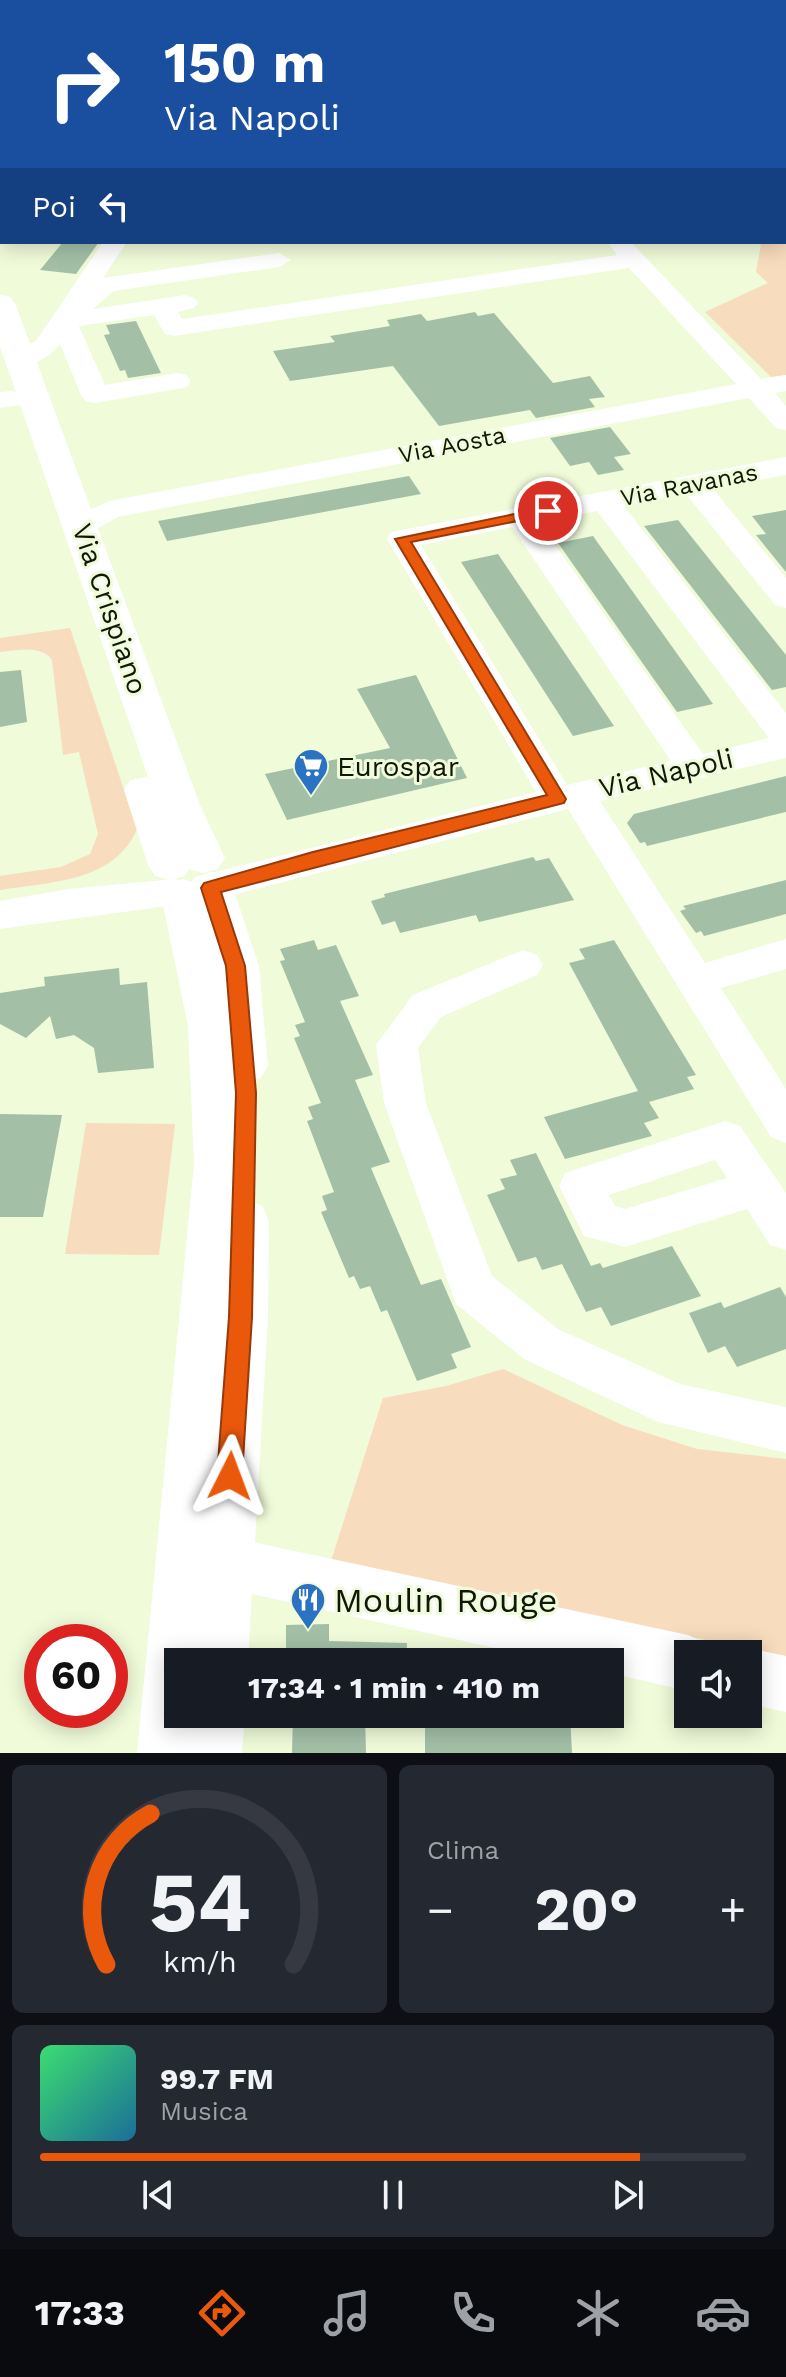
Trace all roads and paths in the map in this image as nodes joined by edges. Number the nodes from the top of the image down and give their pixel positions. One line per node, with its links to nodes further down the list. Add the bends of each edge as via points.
1 (114, 244): 4 (street)
2 (277, 251): 4 (street, via 277,244 273,250); 8 (street, via 106,285)
3 (626, 251): 7 (street, via 174,328); 12 (street)
4 (92, 279): 8 (street)
5 (247, 294): 7 (street)
6 (0, 303): 10 (main road, Via Crispiano)
7 (162, 306): 8 (street)
8 (64, 321): 9 (street, via 95,395); 10 (street)
9 (177, 381)
10 (7, 382): 17 (main road, Via Crispiano); 24 (main road, Via Crispiano)
11 (786, 383): 12 (street, Via Aosta)
12 (755, 389): 13 (street); 17 (street, Via Aosta, via 109,510)
13 (786, 422)
14 (786, 466): 15 (street, Via Ravanas)
15 (693, 484): 16 (street, Via Ravanas); 19 (street)
16 (605, 501): 18 (street, Via Ravanas); 20 (street)
17 (75, 510): 24 (main road, Via Crispiano, via 179,805)
18 (520, 517): 22 (street); 23 (street, Via Ravanas, via 402,539)
19 (786, 598)
20 (786, 737)
21 (786, 746): 22 (street, Via Napoli)
22 (693, 766): 23 (street, Via Napoli)
23 (568, 796): 24 (street, Via Napoli, via 313,859); 28 (street)
24 (191, 877): 25 (street, Via Napoli); 34 (main road, Via Crispiano, via 236,966 246,1093 240,1317); 40 (main road, Via Crispiano, via 212,1026 220,1164)
25 (0, 915)
26 (786, 954): 28 (street)
27 (523, 965): 33 (street, via 427,1006 397,1045 405,1103 473,1289 541,1344 675,1406)
28 (696, 981): 29 (street)
29 (772, 1078): 30 (street)
30 (786, 1125)
31 (758, 1187): 32 (street)
32 (786, 1231)
33 (786, 1430)
34 (225, 1562): 35 (main road, Via Crispiano); 36 (street)
35 (217, 1648)
36 (674, 1660)
37 (762, 1679): 38 (street)
38 (786, 1684)
39 (211, 1728): 41 (main road)
40 (170, 1753)
41 (209, 1753)

